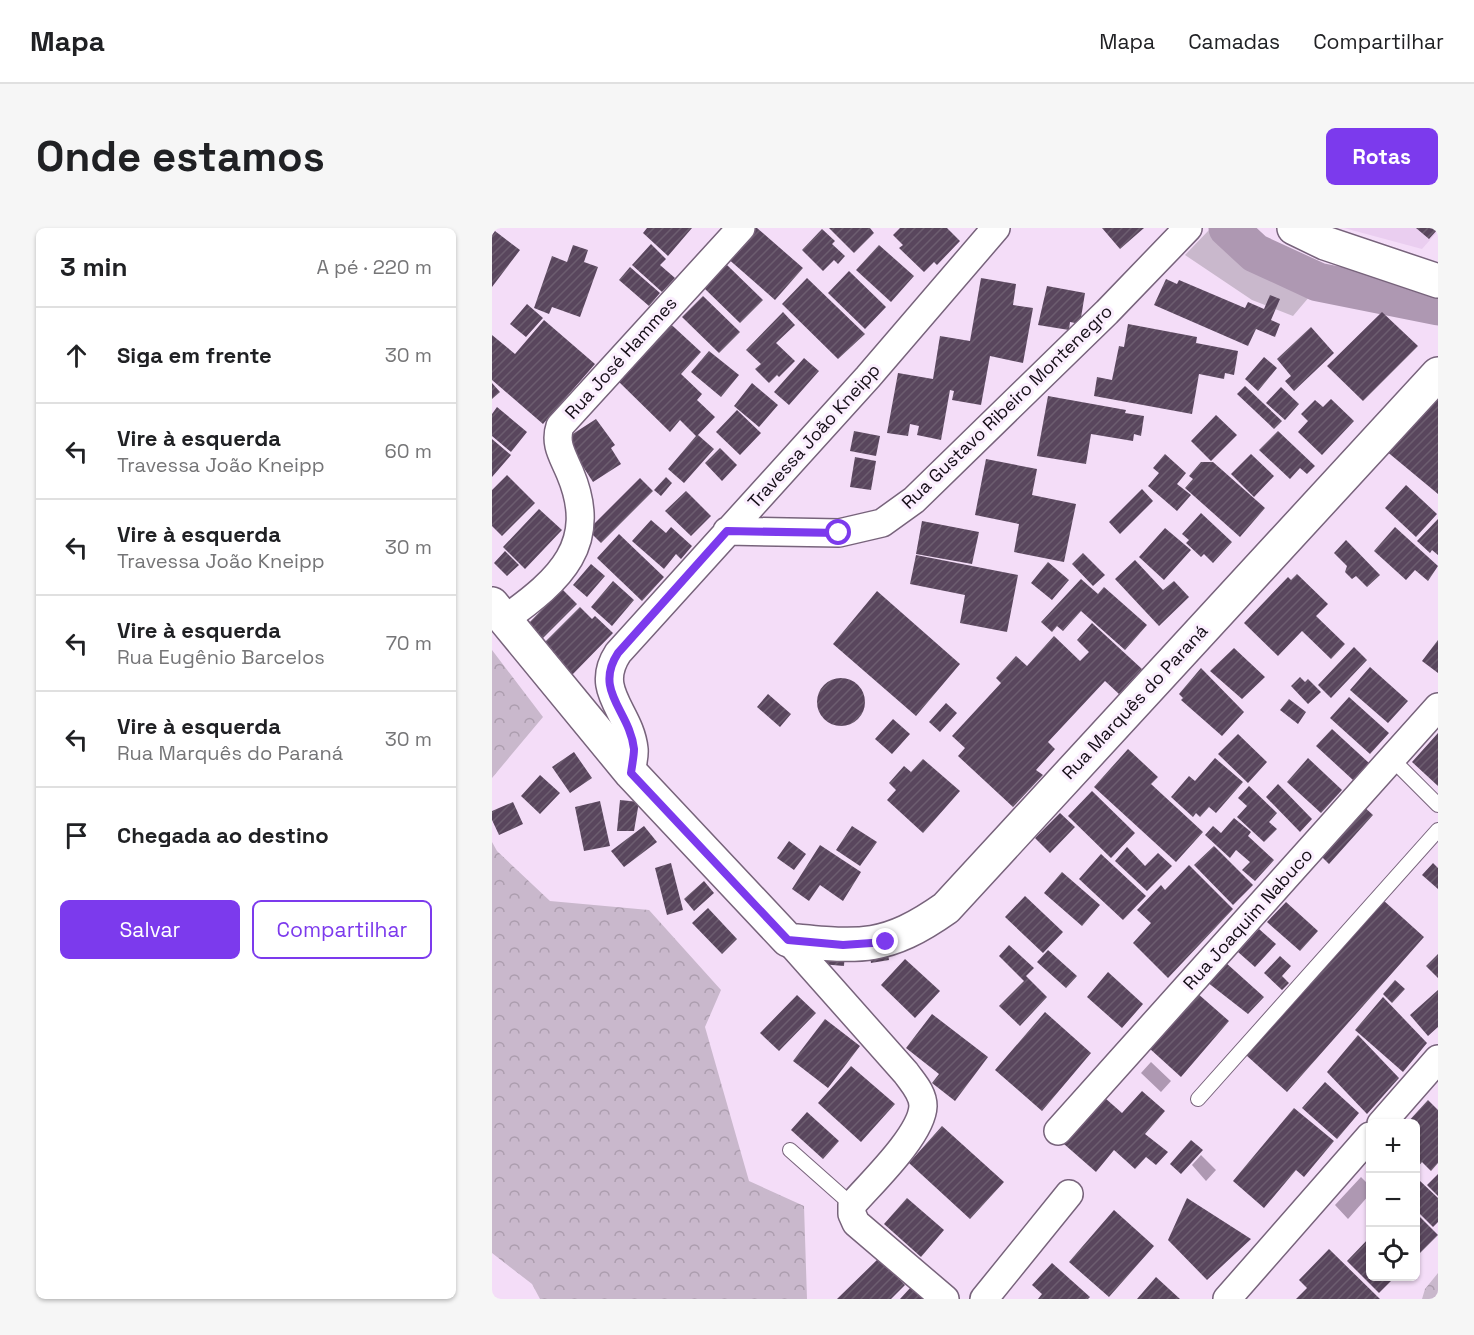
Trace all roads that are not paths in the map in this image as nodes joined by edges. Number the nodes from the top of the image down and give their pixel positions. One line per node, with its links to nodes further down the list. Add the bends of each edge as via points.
1 (741, 228): 8 (street, Rua José Hammes, via 560,426 556,445 577,490 580,536 576,548 529,602)
2 (996, 228): 7 (street, Travessa João Kneipp, via 868,377)
3 (1294, 228): 5 (street, via 1325,243)
4 (1187, 230): 7 (street, Rua Gustavo Ribeiro Montenegro, via 914,500 882,523 839,533)
5 (1438, 281)
6 (1438, 374): 14 (street, Rua Marquês do Paraná, via 946,908 918,928 886,942 843,945)
7 (727, 531): 11 (street, Travessa João Kneipp, via 610,665 610,690 634,749)
8 (498, 612): 11 (street)
9 (1438, 707): 10 (street, Rua Joaquim Nabuco)
10 (1391, 758): 12 (lane); 18 (street, Rua Joaquim Nabuco)
11 (631, 773): 14 (street)
12 (1438, 805)
13 (1438, 830): 16 (lane)
14 (788, 940): 22 (street, via 920,1092 923,1105 915,1130)
15 (1438, 1059): 17 (street)
16 (1198, 1099)
17 (1385, 1119)
18 (1058, 1131)
19 (1366, 1142): 25 (street)
20 (790, 1150): 22 (lane)
21 (1069, 1194): 24 (street)
22 (852, 1205): 23 (street, via 856,1223)
23 (945, 1299)
24 (984, 1299)
25 (1227, 1299)

